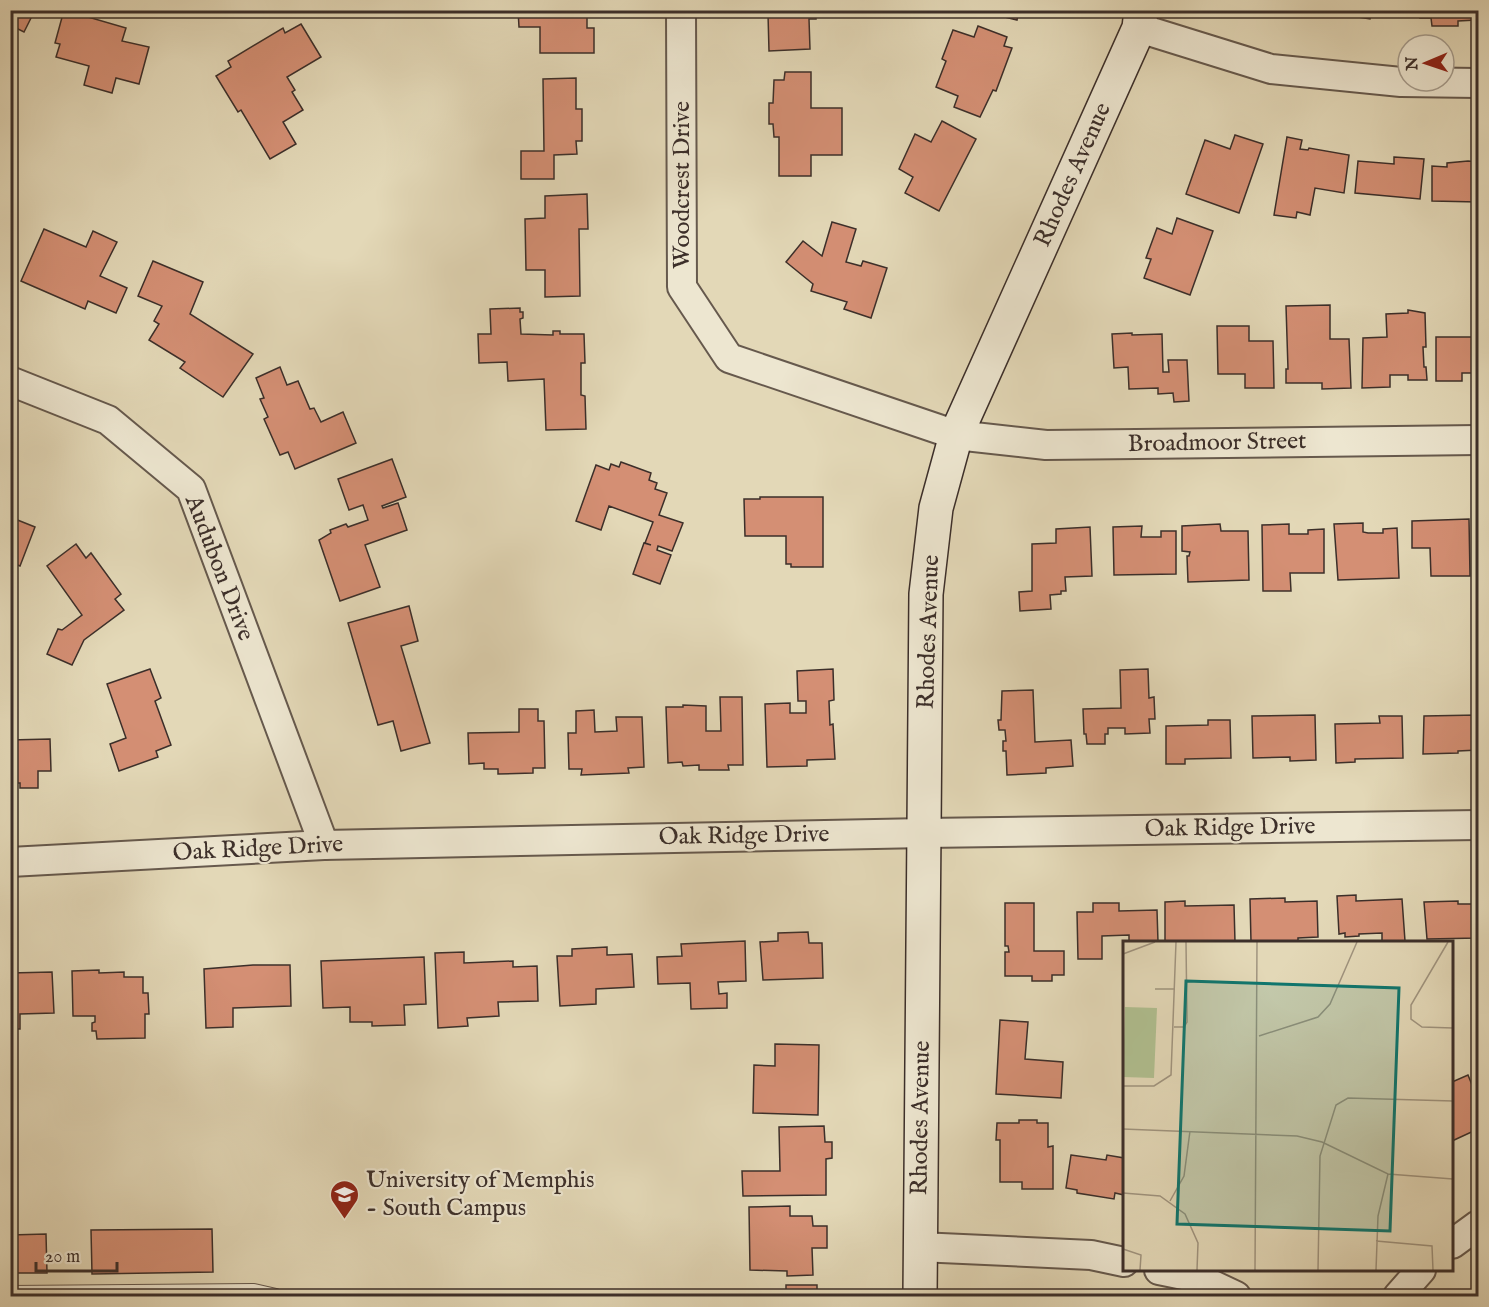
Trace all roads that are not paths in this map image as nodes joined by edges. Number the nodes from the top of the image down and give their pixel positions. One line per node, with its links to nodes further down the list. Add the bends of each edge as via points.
1 (681, 10): 5 (street, Woodcrest Drive, via 682,287 729,358)
2 (1140, 19): 3 (street, via 1271,69 1401,82); 5 (main road, Rhodes Avenue)
3 (1479, 83)
4 (10, 381): 9 (street, Audubon Drive, via 108,420 191,489)
5 (956, 435): 6 (street, Broadmoor Street, via 1046,446); 8 (main road, Rhodes Avenue, via 936,508 926,594)
6 (1479, 440)
7 (1479, 825): 8 (street, Oak Ridge Drive)
8 (925, 833): 9 (street, Oak Ridge Drive); 13 (main road, Rhodes Avenue)
9 (324, 845): 10 (street, Oak Ridge Drive)
10 (10, 862)
11 (1479, 1225): 12 (street)
12 (1453, 1243)
13 (919, 1247): 14 (street, via 1091,1256); 19 (main road, Rhodes Avenue)
14 (1123, 1262)
15 (1168, 1271): 20 (street, via 1198,1278)
16 (1419, 1271): 21 (street)
17 (10, 1293): 18 (lane, via 254,1291)
18 (276, 1296)
19 (920, 1296)
20 (1236, 1296)
21 (1398, 1296)

